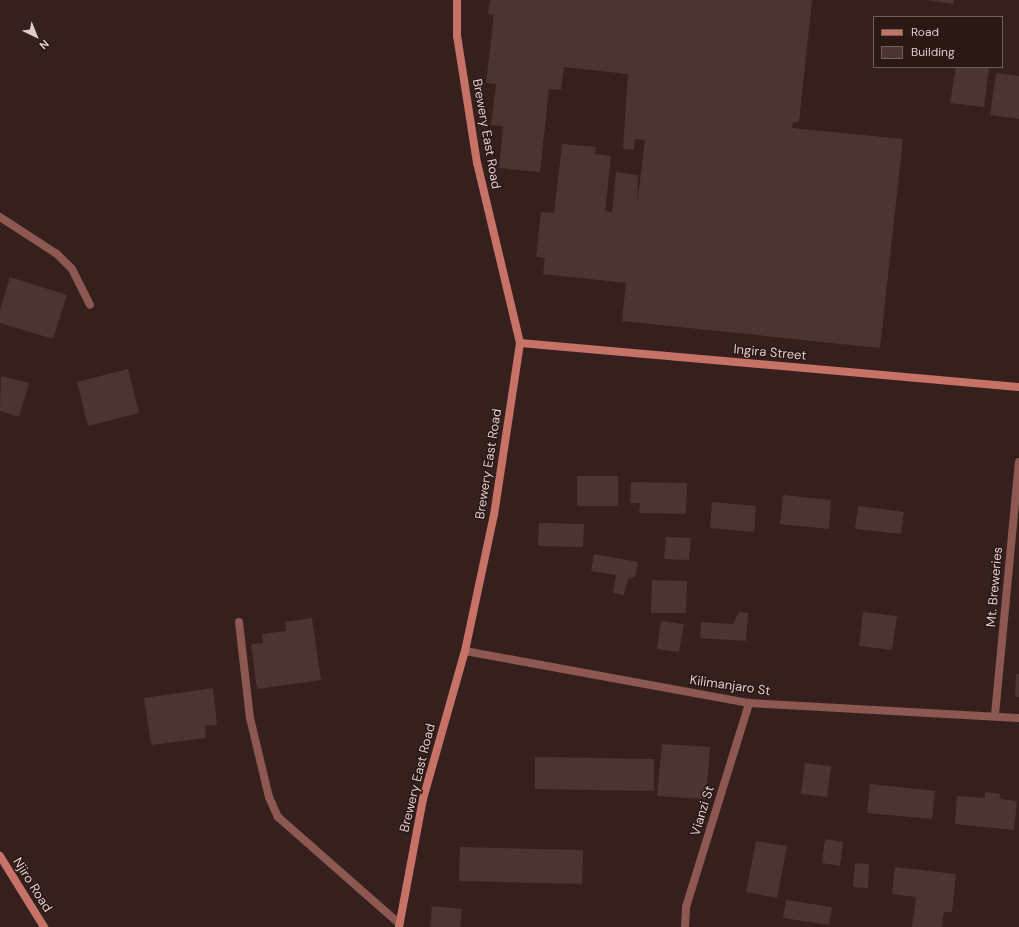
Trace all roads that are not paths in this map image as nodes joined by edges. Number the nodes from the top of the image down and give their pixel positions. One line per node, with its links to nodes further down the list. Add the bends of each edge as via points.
1 (457, 0): 4 (street, Brewery East Road, via 457,36 477,163)
2 (0, 217): 3 (street, via 57,254 72,269)
3 (90, 305)
4 (520, 343): 5 (street, Ingira Street); 8 (street, Brewery East Road, via 494,515)
5 (1019, 387)
6 (1019, 462): 10 (street, Mt. Breweries)
7 (239, 622): 14 (street, via 250,718 269,797 278,817)
8 (465, 651): 9 (street, Kilimanjaro St); 14 (street, Brewery East Road, via 423,799)
9 (749, 703): 10 (street, Kilimanjaro St); 16 (street, Vianzi St, via 686,907)
10 (995, 715): 11 (street, Kilimanjaro St)
11 (1019, 718)
12 (0, 856): 13 (street, Njiro Road)
13 (3, 867): 15 (street, Njiro Road)
14 (400, 925)
15 (44, 927)
16 (685, 927)

